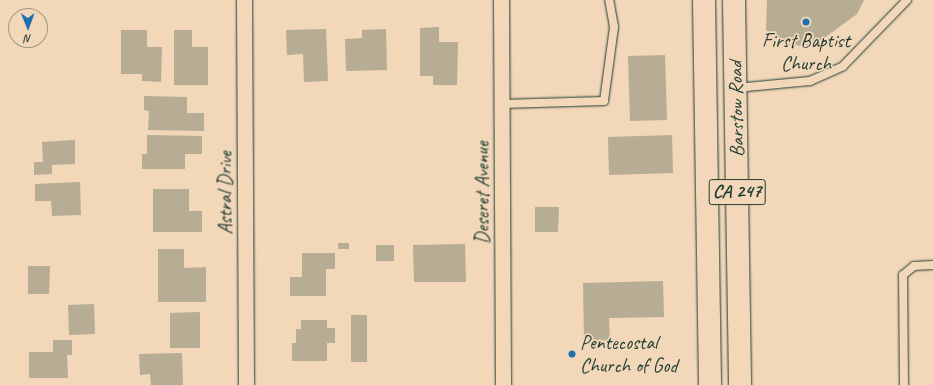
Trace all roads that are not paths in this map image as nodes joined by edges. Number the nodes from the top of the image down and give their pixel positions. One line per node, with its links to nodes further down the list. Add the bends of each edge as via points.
1 (244, 0): 10 (street, Astral Drive)
2 (501, 0): 8 (street, Deseret Avenue)
3 (609, 0): 8 (lane, via 614,27 604,101)
4 (704, 0): 12 (main road, Barstow Road / CA 247)
5 (734, 0): 7 (main road, Barstow Road / CA 247)
6 (907, 0): 7 (lane, via 843,66 810,81)
7 (736, 88): 13 (main road, Barstow Road / CA 247)
8 (502, 104): 11 (street, Deseret Avenue)
9 (933, 265): 14 (lane, via 914,266 903,275)
10 (246, 385)
11 (503, 385)
12 (710, 385)
13 (740, 385)
14 (904, 385)

